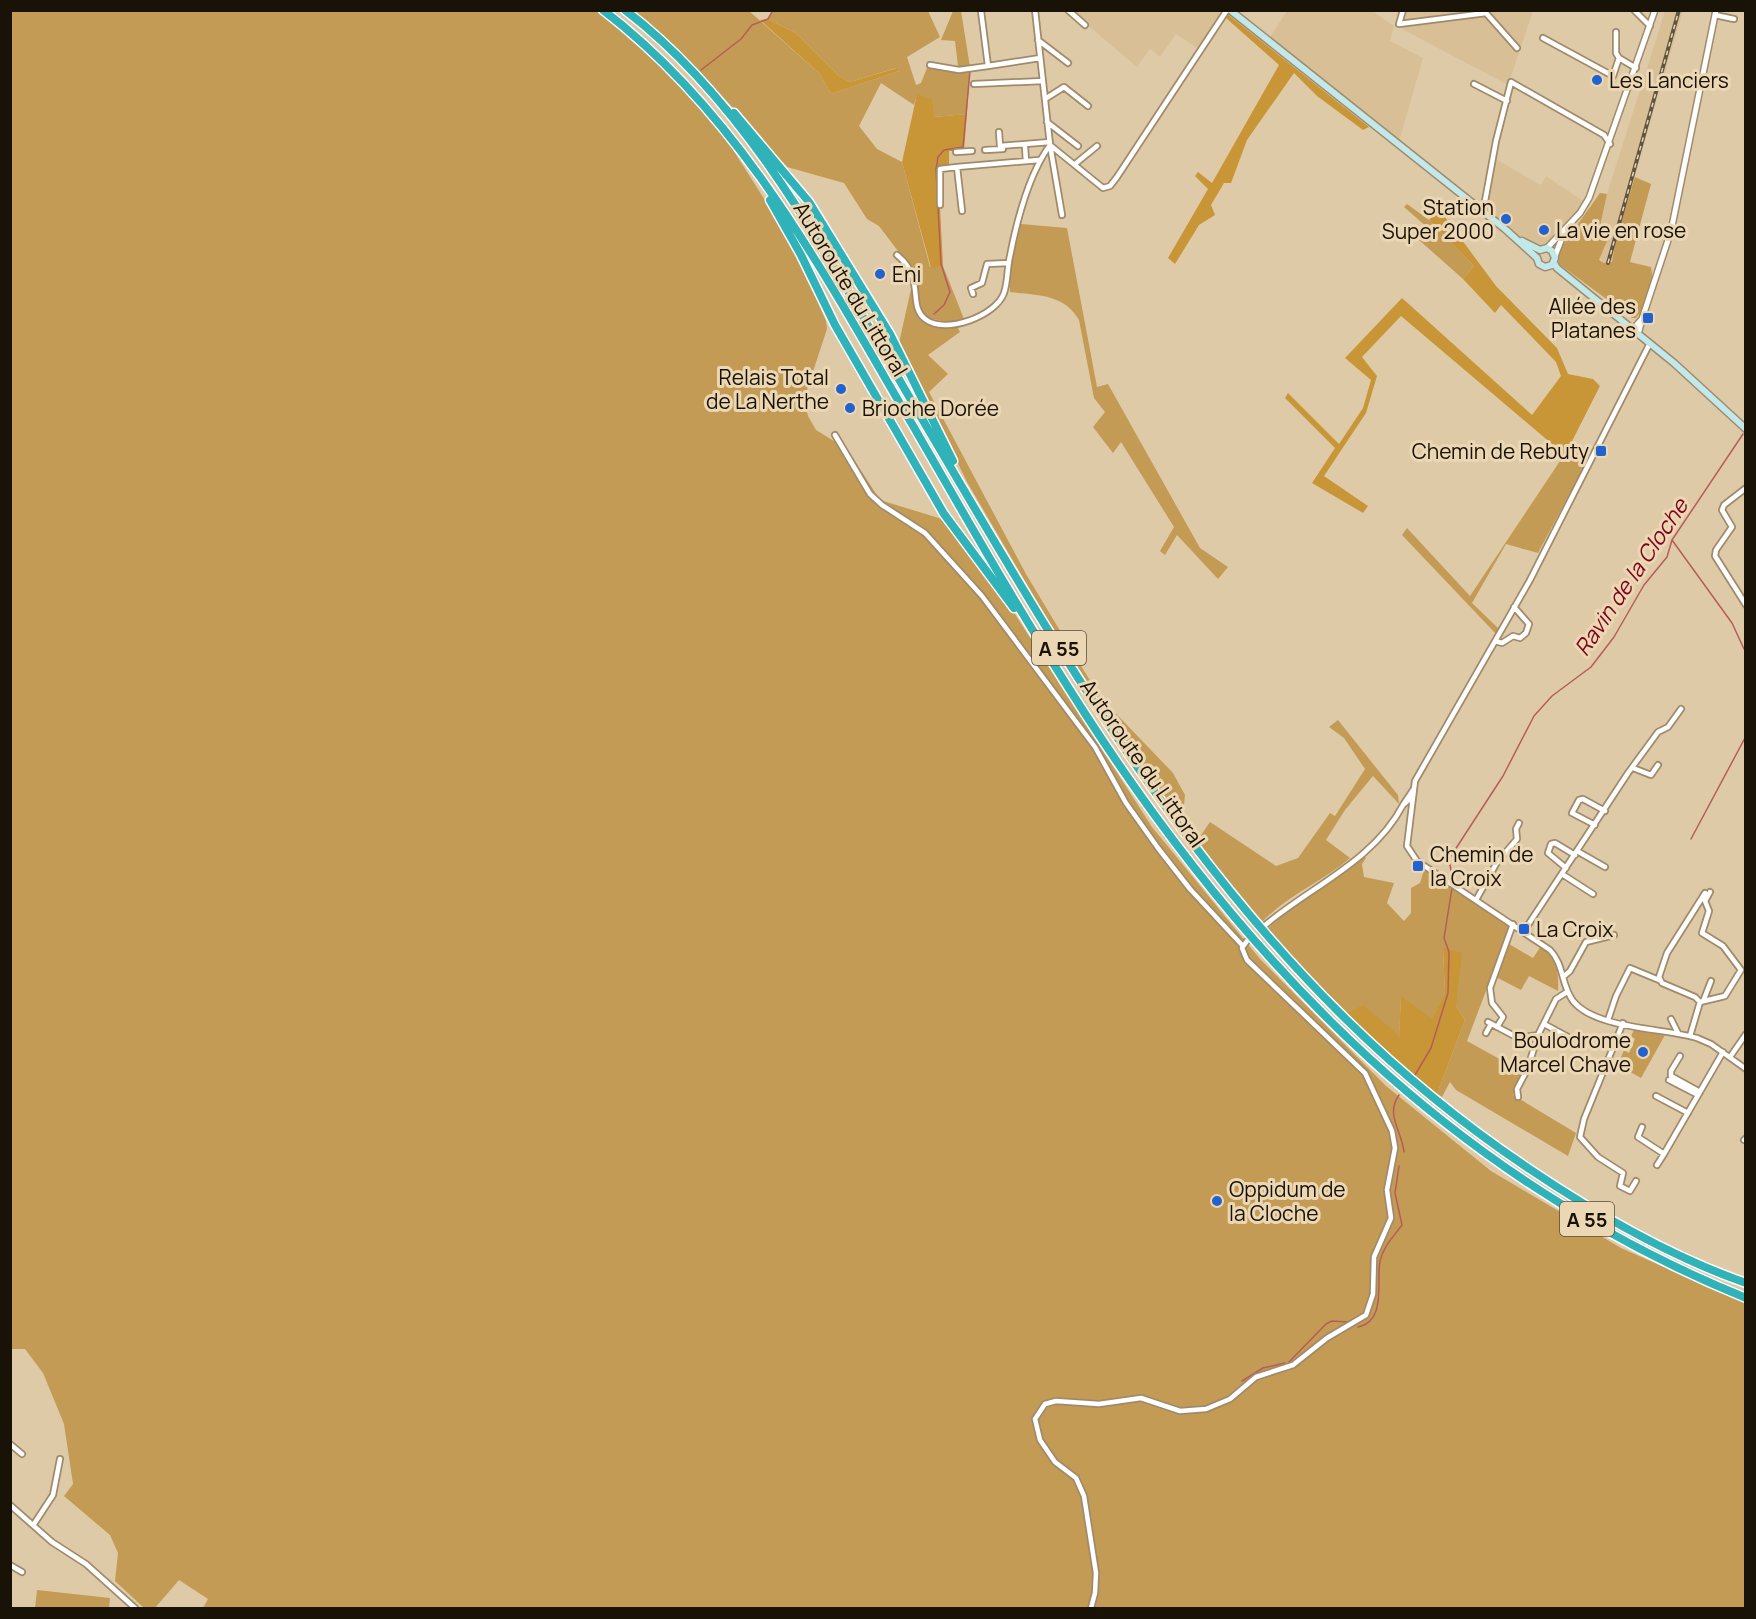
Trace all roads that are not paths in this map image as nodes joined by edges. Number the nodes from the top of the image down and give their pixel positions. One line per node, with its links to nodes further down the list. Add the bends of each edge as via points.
1 (603, 10): 33 (highway, Autoroute du Littoral / A 55, via 672,70)
2 (625, 10): 12 (highway, Autoroute du Littoral / A 55)
3 (981, 10): 24 (street)
4 (1035, 10): 18 (street)
5 (1068, 10): 14 (street)
6 (1228, 10): 51 (street, via 1110,186 1103,188); 56 (main road)
7 (1403, 10): 10 (street, via 1399,24)
8 (1634, 10): 15 (street)
9 (1655, 10): 15 (street)
10 (1487, 12): 19 (street)
11 (1716, 13): 13 (street); 66 (street, via 1671,231 1642,319)
12 (633, 17): 71 (highway, Autoroute du Littoral / A 55, via 718,102 786,193); 71 (highway, via 704,81 809,202 890,334)
13 (1734, 19)
14 (1085, 25)
15 (1650, 26): 25 (street)
16 (1616, 32): 21 (street)
17 (1543, 38): 21 (street, via 1613,76)
18 (1038, 40): 20 (street); 22 (street)
19 (1517, 48)
20 (1040, 58): 24 (street); 26 (street)
21 (1619, 58): 25 (street)
22 (1068, 63)
23 (930, 65): 24 (street, via 959,70)
24 (988, 66)
25 (1636, 68): 36 (street)
26 (1043, 81): 27 (street); 29 (street)
27 (974, 84)
28 (1474, 84): 30 (street)
29 (1045, 99): 31 (street, via 1064,87); 32 (street)
30 (1507, 101): 36 (street, via 1511,82 1604,135); 56 (street)
31 (1088, 106)
32 (1047, 122): 35 (street); 37 (street)
33 (724, 129): 76 (highway, Autoroute du Littoral / A 55, via 804,244); 76 (highway, via 792,238 835,325 944,514 997,582)
34 (999, 132): 35 (street, via 1000,146)
35 (1050, 144): 48 (street); 51 (street); 57 (street)
36 (1610, 144): 58 (street, via 1589,198)
37 (1078, 146)
38 (1097, 146): 51 (street)
39 (1025, 147): 40 (street); 41 (street); 49 (street)
40 (1033, 147)
41 (1016, 148)
42 (994, 149): 43 (street); 44 (street); 50 (street)
43 (1003, 149)
44 (985, 150)
45 (964, 151): 46 (street); 47 (street); 52 (street)
46 (972, 151)
47 (956, 152)
48 (1039, 160): 49 (street); 64 (street)
49 (1026, 161): 50 (street)
50 (995, 164): 52 (street)
51 (1075, 164)
52 (965, 166): 53 (street)
53 (957, 167): 54 (street, via 940,169); 55 (street)
54 (940, 205)
55 (962, 211)
56 (1483, 212): 59 (main road)
57 (1062, 215)
58 (1567, 228): 60 (street); 63 (street)
59 (1505, 229): 60 (main road); 62 (main road)
60 (1544, 249): 62 (main road); 63 (main road)
61 (897, 255): 64 (street, via 915,279 921,315 944,324 969,321 991,308 1004,294)
62 (1537, 258): 63 (main road, via 1539,264)
63 (1552, 262): 66 (main road)
64 (1008, 263): 65 (street, via 987,264 982,283 971,288)
65 (973, 294)
66 (1634, 332): 67 (main road)
67 (1649, 345): 68 (main road); 73 (street)
68 (1746, 429)
69 (835, 435): 134 (street, via 870,494 925,532 982,596 1095,747 1126,803 1158,848 1190,889 1245,943 1247,960 1365,1073 1395,1139 1387,1190 1391,1218 1374,1257 1374,1289 1361,1320 1327,1338 1300,1361 1256,1377 1230,1399 1206,1409 1180,1411 1141,1398 1099,1404 1056,1401 1045,1404 1035,1419 1040,1440 1055,1462 1076,1478 1084,1496 1096,1573)
70 (1746, 488): 72 (street, via 1724,505 1722,510 1732,527 1715,556)
71 (1019, 582): 124 (highway, Autoroute du Littoral / A 55, via 1112,731 1208,866 1259,928 1346,1021 1437,1102 1548,1182 1673,1253)
72 (1746, 605)
73 (1514, 607): 74 (street); 74 (street, via 1529,624 1526,633 1502,643)
74 (1495, 641): 79 (street)
75 (1681, 709): 78 (street, via 1669,726 1658,732)
76 (1084, 713): 125 (highway, Autoroute du Littoral / A 55, via 1149,807 1234,918 1305,998 1363,1054 1464,1138 1544,1193 1639,1248)
77 (1658, 765): 78 (street, via 1651,775)
78 (1633, 768): 82 (street)
79 (1413, 790): 80 (street); 81 (street)
80 (1412, 797): 81 (street); 90 (street, via 1406,840 1409,853)
81 (1403, 805): 92 (street, via 1354,862)
82 (1605, 812): 84 (street); 84 (street, via 1579,800 1572,813)
83 (1519, 824): 90 (street, via 1517,839 1496,864)
84 (1595, 825): 85 (street)
85 (1576, 853): 86 (street); 87 (street); 87 (street, via 1551,844 1548,853)
86 (1605, 867)
87 (1566, 868): 88 (street)
88 (1562, 874): 89 (street); 93 (street)
89 (1593, 894)
90 (1476, 900): 91 (street)
91 (1513, 924): 93 (street); 104 (street, via 1491,984 1492,1003 1503,1016)
92 (1264, 926)
93 (1524, 931): 95 (street, via 1553,953)
94 (1614, 935): 95 (street, via 1586,942)
95 (1563, 977): 98 (street)
96 (1659, 980): 99 (street); 99 (street, via 1667,953 1708,893 1704,902 1709,911 1702,933 1723,946 1742,970 1725,996); 101 (street, via 1630,968)
97 (1711, 981): 99 (street)
98 (1567, 992): 101 (street, via 1582,1009); 102 (street, via 1556,999)
99 (1702, 1001): 109 (street)
100 (1671, 1019): 106 (street)
101 (1608, 1020): 103 (street)
102 (1544, 1023): 108 (street); 110 (street)
103 (1623, 1023): 106 (street); 123 (street, via 1580,1137 1598,1157 1623,1173 1620,1186 1630,1191)
104 (1497, 1027): 105 (street, via 1489,1023); 108 (street, via 1518,1038)
105 (1486, 1033)
106 (1678, 1033): 109 (street)
107 (1746, 1034): 113 (street)
108 (1538, 1035): 118 (street, via 1527,1070 1516,1089)
109 (1690, 1036): 111 (street)
110 (1570, 1038)
111 (1723, 1052): 113 (street); 116 (street)
112 (1680, 1056): 116 (street, via 1671,1076)
113 (1730, 1057): 114 (street)
114 (1746, 1069)
115 (1669, 1080): 116 (street)
116 (1699, 1094): 119 (street)
117 (1656, 1095): 119 (street)
118 (1518, 1097)
119 (1688, 1113): 121 (street)
120 (1641, 1127): 121 (street, via 1638,1137)
121 (1664, 1154): 122 (street)
122 (1657, 1165)
123 (1636, 1181)
124 (1746, 1283)
125 (1746, 1298)
126 (10, 1444): 127 (street)
127 (22, 1454)
128 (60, 1459): 130 (street, via 52,1496)
129 (10, 1505): 130 (street)
130 (34, 1524): 133 (street)
131 (10, 1565): 132 (street)
132 (22, 1572)
133 (135, 1608)
134 (1091, 1608)

